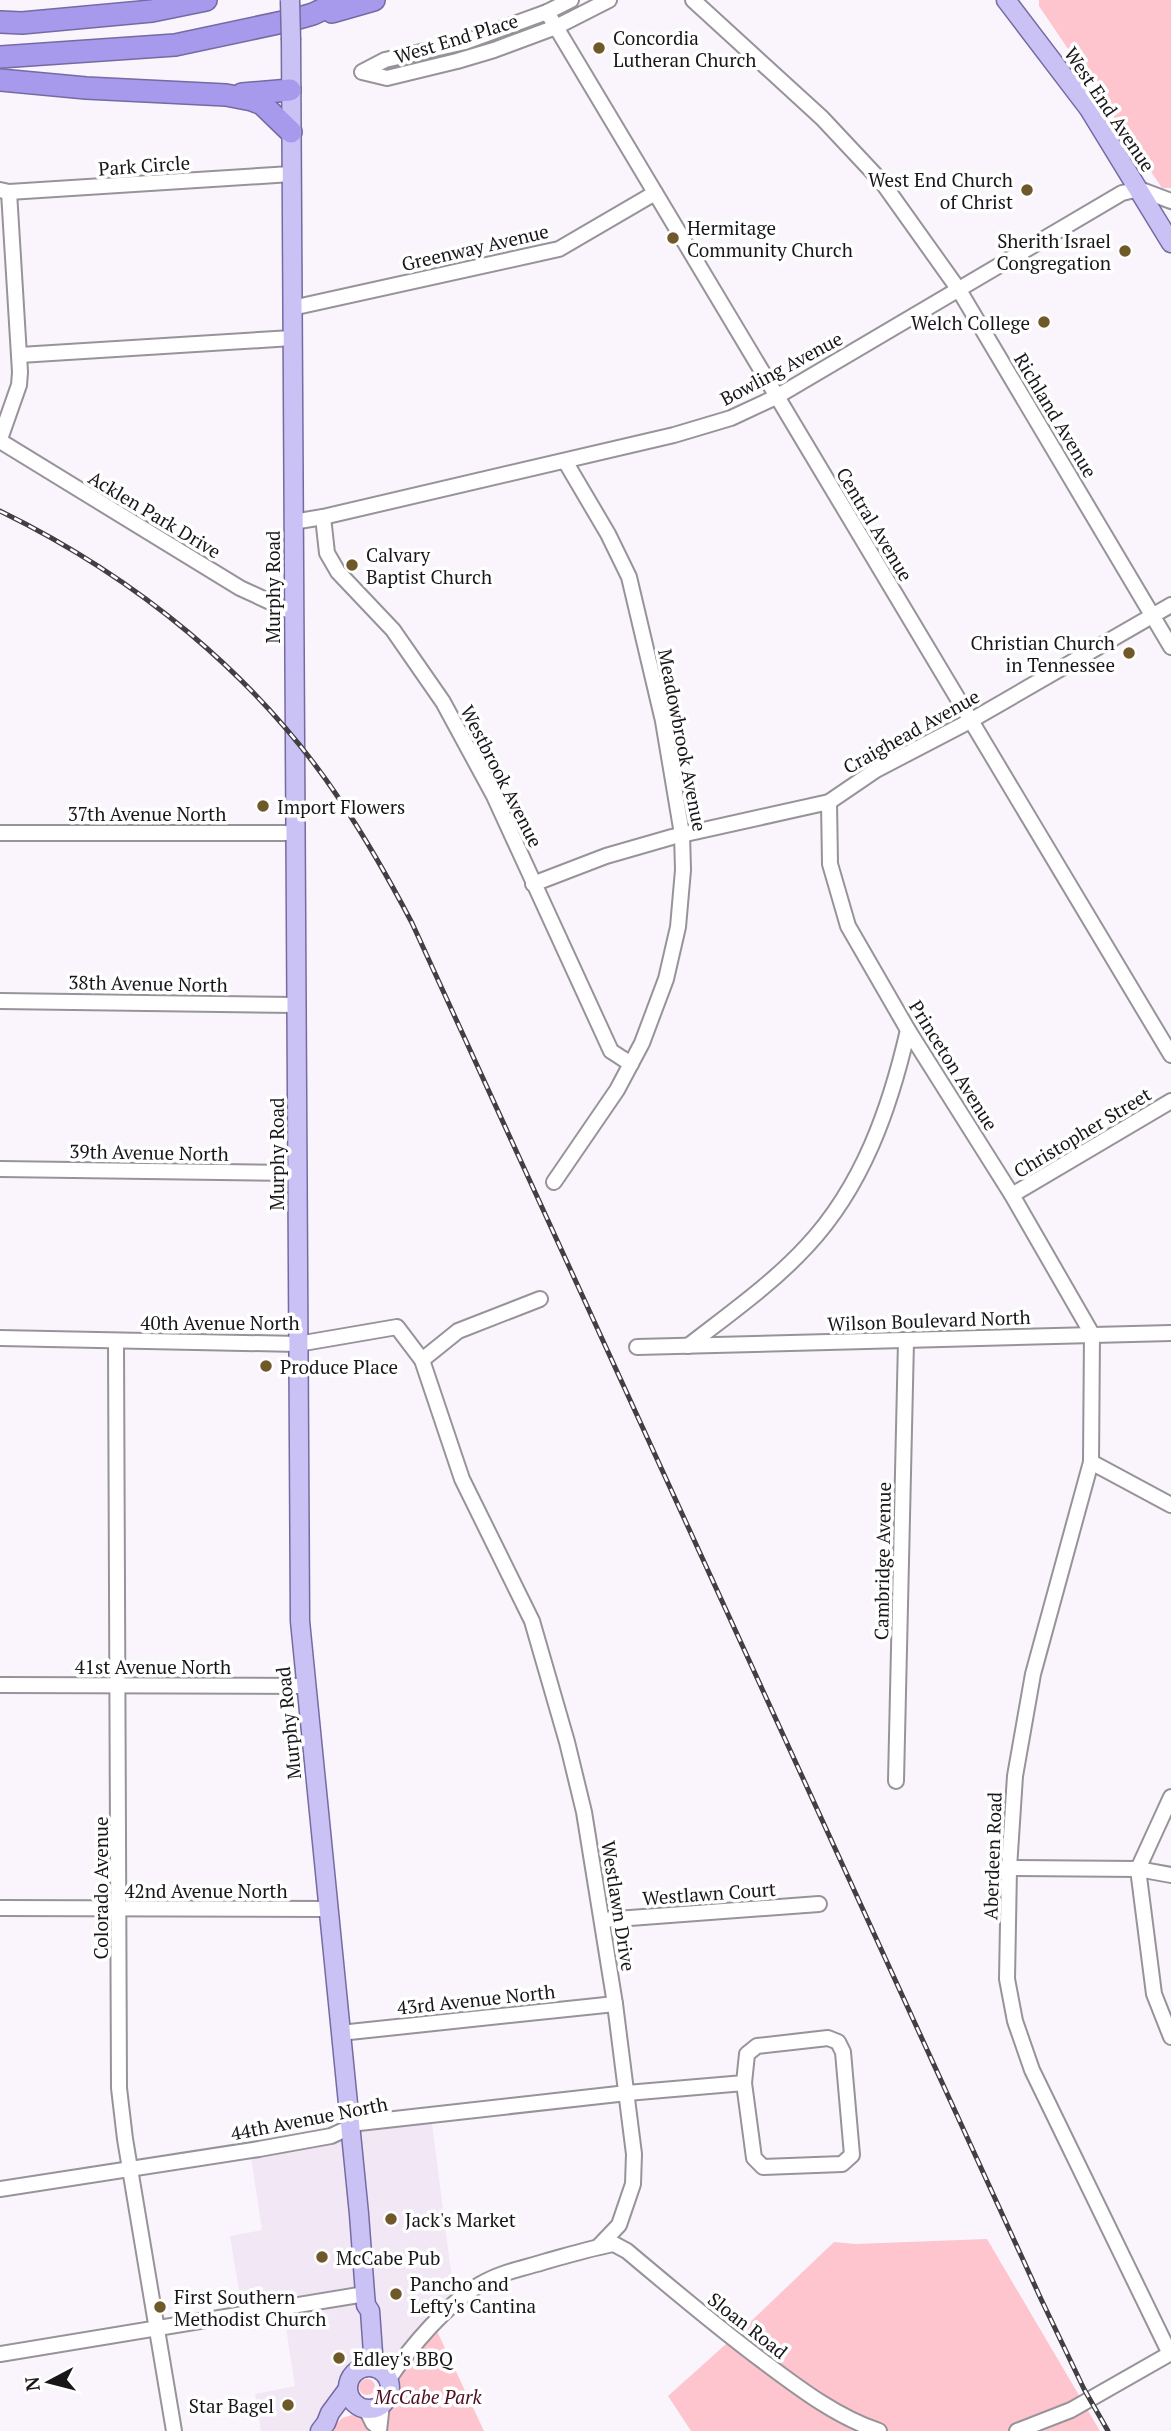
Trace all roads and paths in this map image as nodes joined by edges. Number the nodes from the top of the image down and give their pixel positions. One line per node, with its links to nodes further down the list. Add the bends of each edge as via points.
1 (206, 0): 11 (highway, via 152,10)
2 (290, 0): 15 (main road, Murphy Road, bridge)
3 (344, 0): 10 (highway)
4 (374, 0): 10 (highway)
5 (571, 0): 9 (street, West End Place)
6 (609, 0): 12 (street, West End Place)
7 (693, 0): 24 (street, Richland Avenue, via 822,118 882,182)
8 (1007, 0): 19 (main road, West End Avenue, via 1089,109)
9 (547, 12): 12 (street, Central Avenue); 12 (street, West End Place, via 464,42 385,60 362,72 387,79 494,50)
10 (313, 14): 13 (highway, via 175,45)
11 (0, 22)
12 (556, 27): 21 (street, Central Avenue)
13 (0, 57)
14 (0, 80): 16 (highway)
15 (290, 90): 16 (highway); 17 (main road, Murphy Road)
16 (226, 95): 17 (highway, via 262,104)
17 (291, 132): 18 (main road, Murphy Road)
18 (291, 174): 20 (street, Park Circle); 25 (main road, Murphy Road)
19 (1139, 189): 22 (street); 23 (main road, West End Avenue); 24 (street, Bowling Avenue, via 1122,193)
20 (5, 191): 27 (street)
21 (655, 193): 25 (street, Greenway Avenue, via 559,249); 28 (street, Central Avenue)
22 (1171, 201)
23 (1171, 243)
24 (959, 290): 28 (street, Bowling Avenue); 35 (street, Richland Avenue)
25 (292, 308): 26 (main road, Murphy Road)
26 (292, 338): 27 (street); 32 (main road, Murphy Road)
27 (20, 355): 29 (street, via 19,385)
28 (776, 397): 30 (street, Bowling Avenue, via 704,428); 37 (street, Central Avenue)
29 (0, 440): 34 (street, Acklen Park Drive, via 240,588)
30 (565, 461): 31 (street, Bowling Avenue); 41 (street, Meadowbrook Avenue, via 629,577 663,721)
31 (323, 517): 32 (street, Bowling Avenue); 42 (street, Westbrook Avenue, via 327,553 338,572 393,630 443,702 494,796)
32 (293, 522): 34 (main road, Murphy Road)
33 (1171, 605): 35 (street, Craighead Avenue)
34 (293, 613): 40 (main road, Murphy Road)
35 (1153, 617): 36 (street, Richland Avenue); 37 (street, Craighead Avenue)
36 (1171, 647)
37 (970, 720): 38 (street, Craighead Avenue, via 876,770); 46 (street, Central Avenue)
38 (829, 802): 41 (street, Craighead Avenue); 45 (street, Princeton Avenue, via 830,864 848,926)
39 (0, 833): 40 (street, 37th Avenue North)
40 (295, 833): 44 (main road, Murphy Road)
41 (682, 834): 42 (street, Craighead Avenue); 47 (street, Meadowbrook Avenue, via 678,927 666,979)
42 (533, 884): 47 (street, Westbrook Avenue, via 611,1051)
43 (0, 1001): 44 (street, 38th Avenue North)
44 (296, 1005): 50 (main road, Murphy Road)
45 (908, 1030): 52 (street, Princeton Avenue); 60 (street, via 878,1132 838,1205 808,1245 764,1287)
46 (1171, 1055)
47 (632, 1064): 51 (street, Meadowbrook Avenue)
48 (1171, 1101): 52 (street, Christopher Street)
49 (0, 1169): 50 (street, 39th Avenue North)
50 (297, 1173): 59 (main road, Murphy Road)
51 (554, 1182)
52 (1012, 1195): 55 (street, Princeton Avenue)
53 (540, 1299): 62 (street, via 458,1331)
54 (1171, 1333): 55 (street, Wilson Boulevard North)
55 (1092, 1334): 58 (street, Wilson Boulevard North); 63 (street, Aberdeen Road)
56 (0, 1338): 57 (street, 40th Avenue North)
57 (116, 1341): 59 (street, 40th Avenue North); 66 (street, Colorado Avenue)
58 (906, 1341): 60 (street, Wilson Boulevard North); 68 (street, Cambridge Avenue)
59 (298, 1344): 62 (street, 40th Avenue North, via 397,1327); 67 (main road, Murphy Road, via 300,1621)
60 (688, 1346): 61 (street, Wilson Boulevard North)
61 (637, 1347)
62 (422, 1360): 77 (street, Westlawn Drive, via 462,1479 532,1621 584,1812)
63 (1091, 1462): 64 (street); 70 (street, Aberdeen Road, via 1033,1674 1015,1776)
64 (1171, 1505)
65 (0, 1685): 66 (street, 41st Avenue North)
66 (119, 1686): 67 (street, 41st Avenue North); 75 (street, Colorado Avenue)
67 (305, 1686): 76 (main road, Murphy Road)
68 (896, 1782)
69 (1171, 1797): 71 (street)
70 (1009, 1868): 71 (street); 90 (street, Aberdeen Road, via 1007,1979 1015,2021 1032,2070)
71 (1138, 1869): 72 (street); 80 (street, via 1154,1994)
72 (1171, 1874)
73 (819, 1904): 77 (street, Westlawn Court)
74 (0, 1908): 75 (street, 42nd Avenue North)
75 (119, 1909): 76 (street, 42nd Avenue North); 84 (street, Colorado Avenue, via 119,2076)
76 (328, 1909): 79 (main road, Murphy Road)
77 (603, 1920): 78 (street, Westlawn Drive)
78 (615, 2004): 79 (street, 43rd Avenue North); 82 (street, Westlawn Drive)
79 (341, 2033): 83 (main road, Murphy Road)
80 (1171, 2037)
81 (744, 2082): 81 (street, via 754,2158 763,2167 842,2164 852,2155 843,2052 838,2042 828,2038 757,2046 747,2054); 82 (street, 44th Avenue North)
82 (627, 2093): 83 (street, 44th Avenue North, via 359,2123); 86 (street, Westlawn Drive, via 633,2184 619,2225)
83 (349, 2128): 84 (street, 44th Avenue North, via 331,2136 250,2151); 87 (main road, Murphy Road)
84 (130, 2168): 85 (street, 44th Avenue North); 88 (street, Colorado Avenue)
85 (0, 2189)
86 (599, 2246): 91 (street, via 481,2284 460,2298 404,2357); 96 (street, Sloan Road, via 614,2244 627,2251 794,2385 845,2417)
87 (365, 2300): 88 (street); 91 (main road, Murphy Road)
88 (157, 2330): 89 (street); 95 (street, Colorado Avenue)
89 (0, 2354)
90 (1170, 2354): 97 (street, via 1096,2397)
91 (375, 2371): 92 (main road, via 349,2380); 92 (main road, via 389,2394)
92 (363, 2402): 93 (main road); 94 (street)
93 (323, 2427)
94 (378, 2429)
95 (173, 2431)
96 (879, 2431)
97 (1017, 2431)

